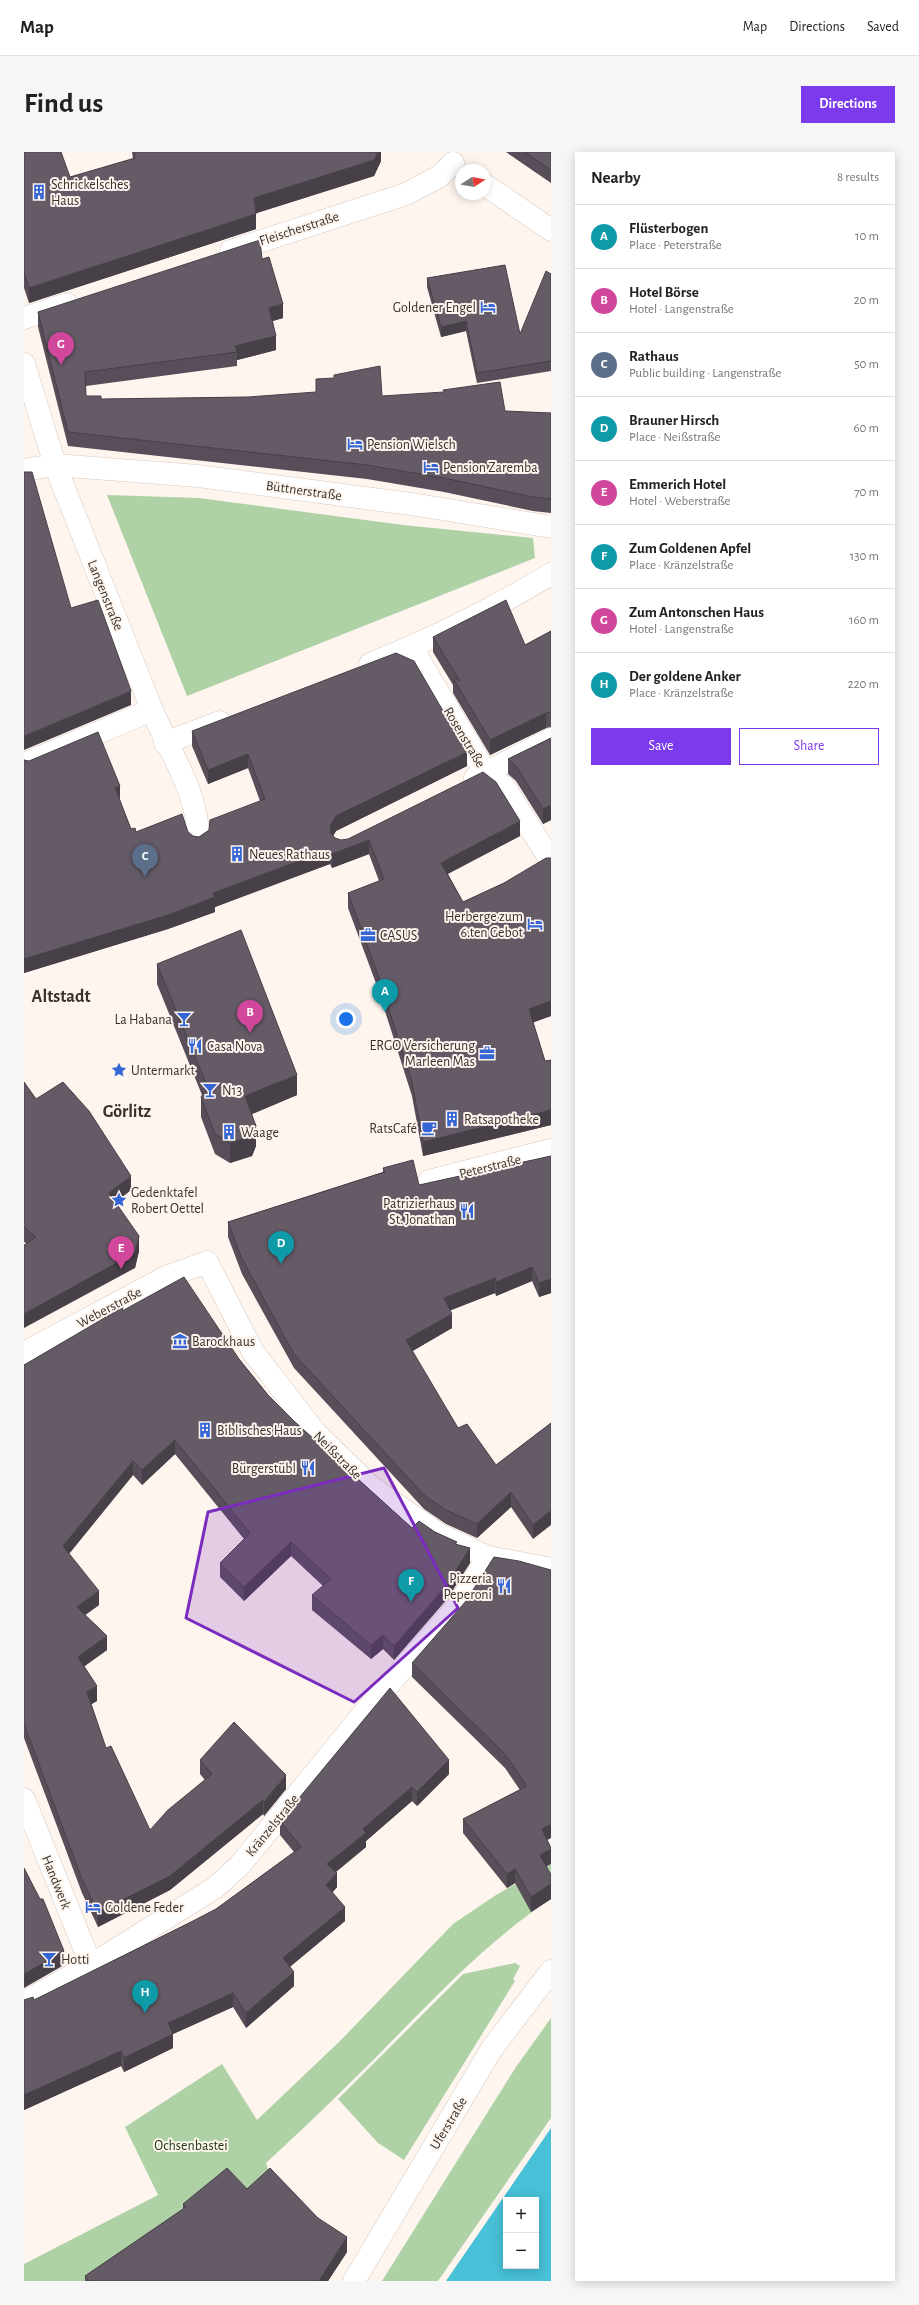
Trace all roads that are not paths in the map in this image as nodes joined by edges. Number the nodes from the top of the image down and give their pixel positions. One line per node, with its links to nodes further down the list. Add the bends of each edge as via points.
1 (453, 162): 4 (street, Fleischerstraße, via 440,176 406,194)
2 (491, 189): 3 (street)
3 (551, 230)
4 (211, 257)
5 (84, 298): 6 (street)
6 (24, 318)
7 (24, 364): 8 (street, Langenstraße)
8 (55, 465): 9 (street, Büttnerstraße); 10 (street, Büttnerstraße, via 198,476 418,505); 14 (street, Langenstraße)
9 (24, 470)
10 (551, 527)
11 (551, 574): 12 (street, via 501,604)
12 (412, 648): 13 (street); 19 (street, Rosenstraße)
13 (354, 670)
14 (152, 710): 17 (street, Langenstraße); 18 (street)
15 (238, 715): 17 (street)
16 (551, 739): 19 (street)
17 (165, 743): 21 (street, Langenstraße, via 177,763)
18 (24, 764)
19 (486, 773): 20 (street); 22 (street, Rosenstraße, via 505,788)
20 (457, 787)
21 (204, 831)
22 (551, 861)
23 (551, 1150): 24 (street, Peterstraße)
24 (429, 1181)
25 (195, 1266): 26 (street, Weberstraße, via 166,1277); 27 (street, Neißstraße, via 207,1262 253,1352 315,1432 371,1488 440,1535)
26 (24, 1353)
27 (488, 1557): 28 (street, Neißstraße); 30 (street, Kränzelstraße, via 457,1607 368,1708 240,1865 216,1887)
28 (551, 1569)
29 (24, 1799): 30 (street, Handwerk)
30 (91, 1965): 32 (street, Kränzelstraße)
31 (551, 1971): 33 (street, Uferstraße, via 491,2050)
32 (24, 2002)
33 (354, 2281)

